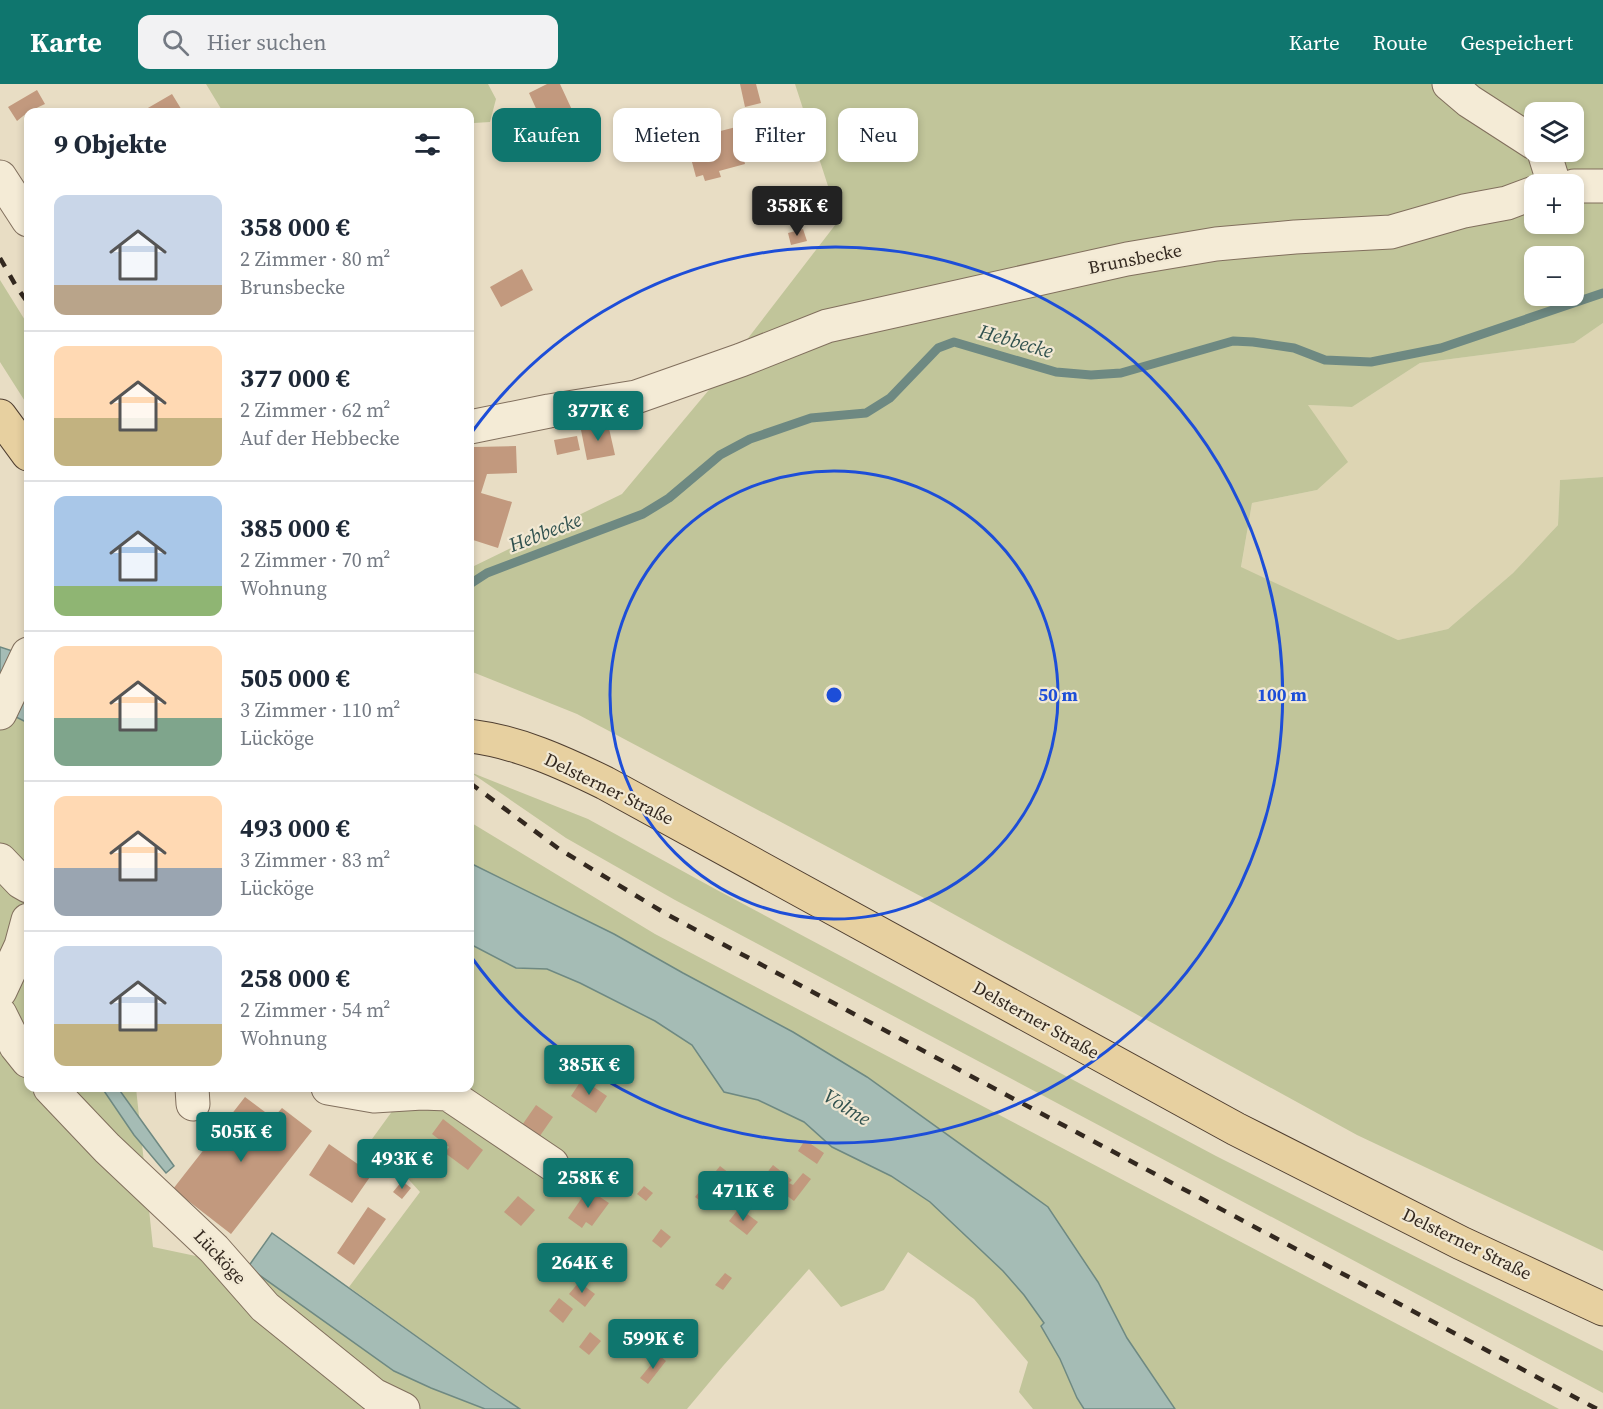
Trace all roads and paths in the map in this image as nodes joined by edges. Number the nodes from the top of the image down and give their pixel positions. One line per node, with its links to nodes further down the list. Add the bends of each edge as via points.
1 (1449, 84): 2 (street)
2 (1524, 137)
3 (0, 177): 7 (street)
4 (1584, 186): 5 (street)
5 (1603, 186)
6 (1524, 197): 9 (street, Brunsbecke, via 1391,232 1216,244 1128,259 827,326 636,397)
7 (24, 214)
8 (0, 416): 10 (main road)
9 (474, 426)
10 (24, 449)
11 (24, 662): 12 (street)
12 (0, 713)
13 (474, 737): 23 (main road, Delsterner Straße, via 560,761 605,783 1236,1129 1461,1243)
14 (0, 860): 15 (street)
15 (24, 884)
16 (24, 935): 17 (street)
17 (0, 992)
18 (0, 1014): 19 (street)
19 (24, 1056)
20 (54, 1092): 24 (street, Lücköge, via 106,1148 214,1248 265,1307 374,1395)
21 (351, 1092): 22 (street, via 374,1096 448,1094)
22 (552, 1164)
23 (1603, 1309)
24 (404, 1409)

